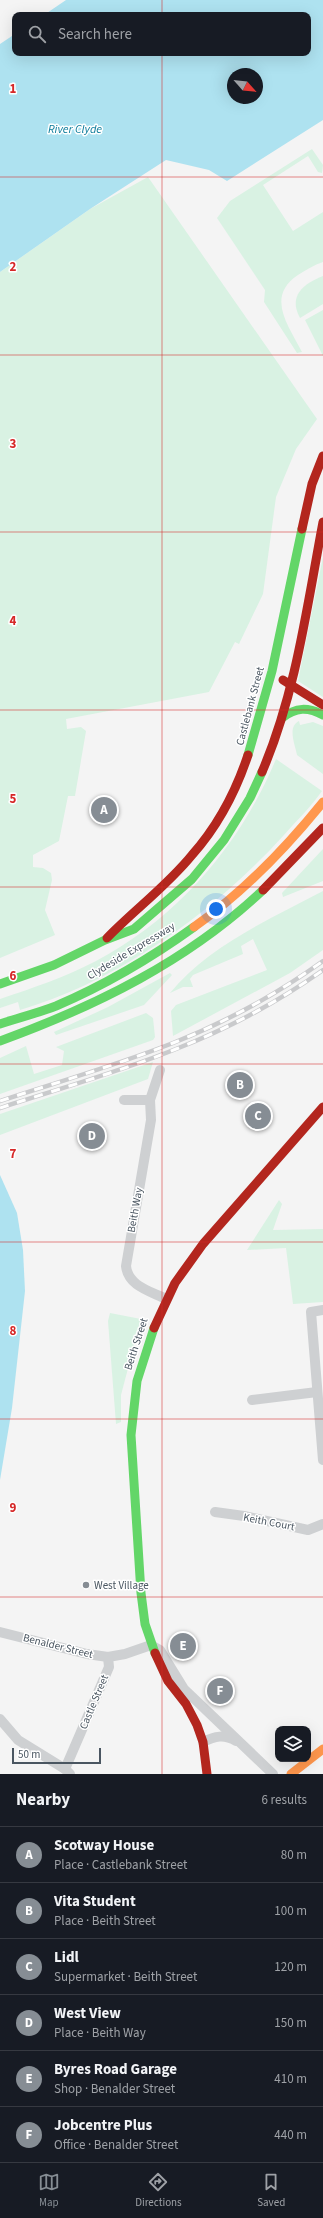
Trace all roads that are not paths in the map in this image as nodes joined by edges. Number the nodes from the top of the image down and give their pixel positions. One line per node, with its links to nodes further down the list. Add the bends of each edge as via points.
1 (323, 456): 2 (main road, Castlebank Street)
2 (312, 484): 3 (main road); 5 (main road, Castlebank Street)
3 (323, 487)
4 (323, 522): 6 (main road, Castlebank Street)
5 (272, 673): 6 (main road); 12 (main road, Castlebank Street, via 259,728 239,777 202,843)
6 (291, 685): 7 (main road); 9 (main road, Castlebank Street)
7 (323, 705)
8 (323, 715): 9 (main road, via 314,710 298,708 290,710)
9 (282, 718): 13 (main road, Castlebank Street, via 267,761 242,812 218,848)
10 (323, 802): 16 (main road, Clydeside Expressway, via 284,847 242,888 184,934 124,972 93,988 54,1006)
11 (323, 828): 17 (main road, via 267,888 197,944 129,988 67,1017)
12 (177, 872): 13 (main road); 14 (main road, Castlebank Street, via 126,917)
13 (188, 883): 14 (main road, Castlebank Street, via 134,929)
14 (105, 940): 15 (main road, Castlebank Street, via 60,963)
15 (0, 984)
16 (0, 1024)
17 (0, 1041)
18 (160, 1070): 20 (street, Beith Way)
19 (124, 1100): 20 (street)
20 (150, 1100): 22 (street, Beith Way, via 151,1120 126,1274 131,1280)
21 (323, 1107): 22 (main road, Beith Street, via 204,1244)
22 (166, 1299): 30 (main road, Beith Street, via 143,1357 132,1421 141,1593)
23 (323, 1310): 24 (street, via 311,1312)
24 (318, 1392): 25 (street); 26 (street)
25 (252, 1400)
26 (323, 1460)
27 (214, 1512): 28 (street, Keith Court, via 308,1530)
28 (323, 1524)
29 (0, 1632): 31 (street, Benalder Street)
30 (151, 1645): 31 (street, Benalder Street); 33 (main road, Beith Street, via 168,1681 193,1716); 34 (street, via 160,1650 184,1689 230,1731)
31 (108, 1657): 36 (street, Castle Street, via 109,1667)
32 (0, 1719): 36 (street, via 18,1740)
33 (203, 1742): 34 (street, via 225,1736); 37 (main road, Beith Street)
34 (238, 1742): 38 (street)
35 (323, 1749): 39 (main road)
36 (68, 1772)
37 (207, 1774)
38 (273, 1774)
39 (291, 1774)

